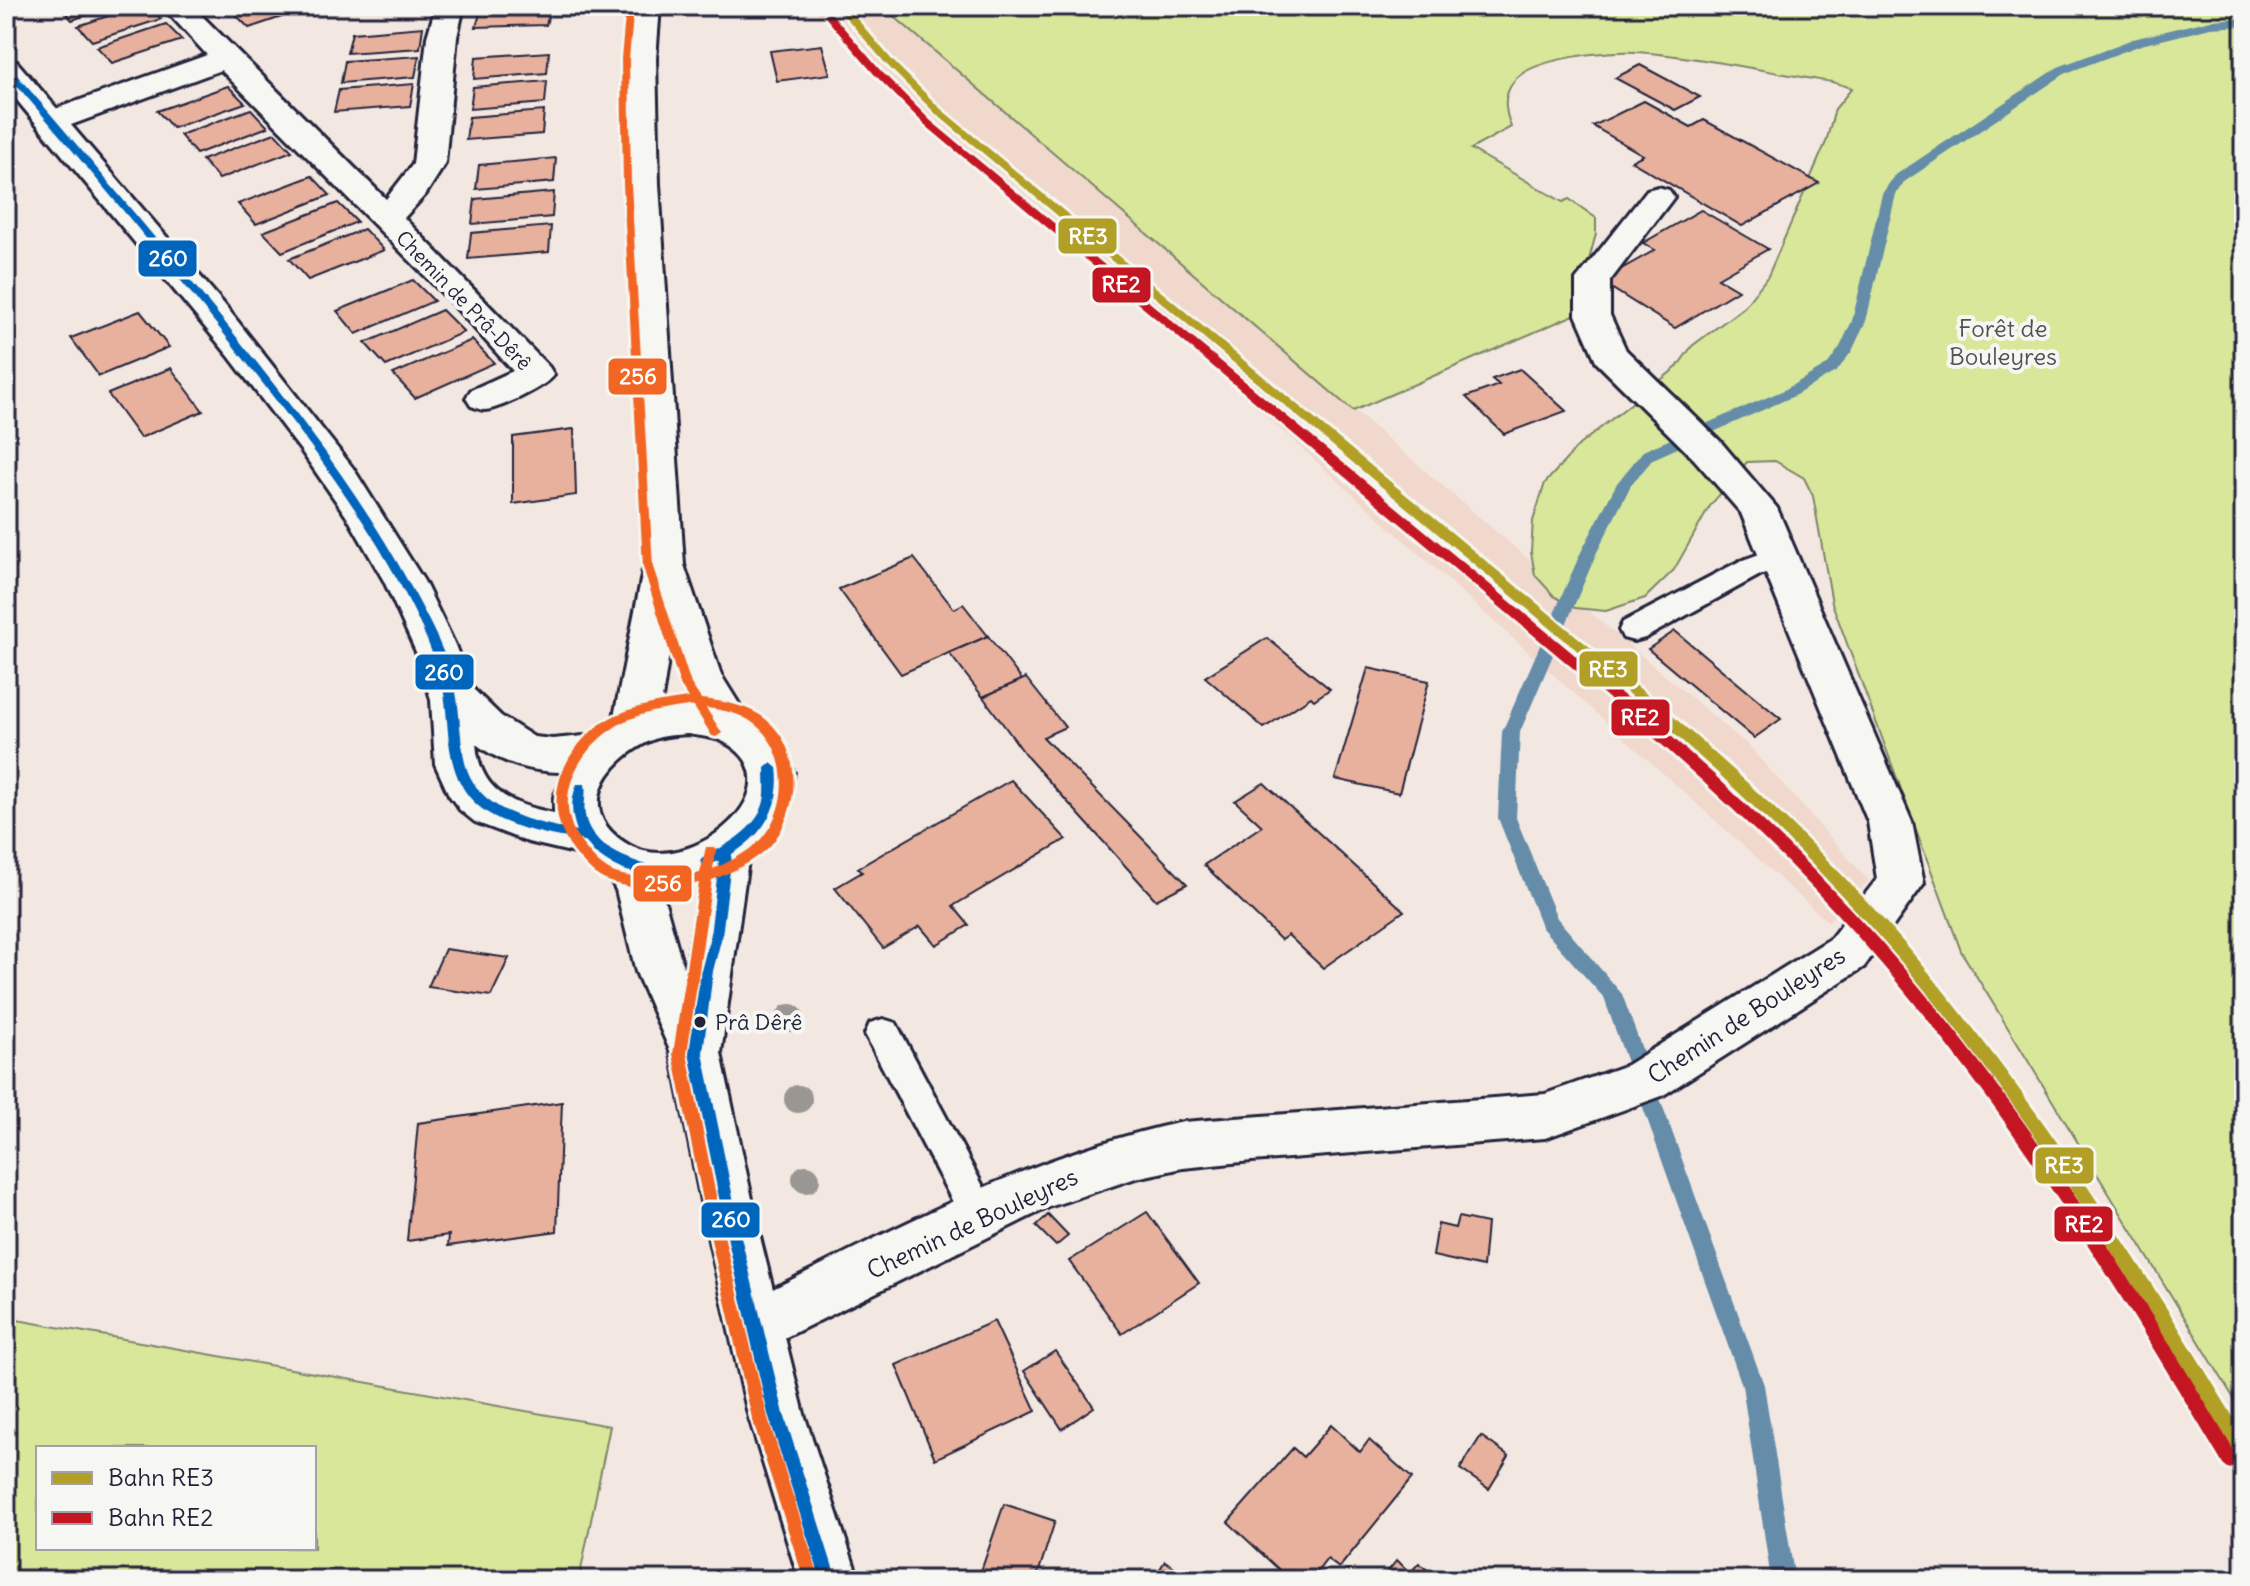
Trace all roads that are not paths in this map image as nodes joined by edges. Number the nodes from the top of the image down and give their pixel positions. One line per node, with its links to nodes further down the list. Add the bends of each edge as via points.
1 (176, 6): 4 (main road, Chemin de Prâ-Dêrê)
2 (450, 6): 8 (main road, Chemin de Prâ-Dêrê, via 429,164)
3 (646, 6): 11 (main road, via 641,59 643,184)
4 (226, 58): 6 (main road); 8 (main road, Chemin de Prâ-Dêrê)
5 (6, 68): 6 (main road)
6 (52, 121): 13 (main road, via 202,300 350,490 421,615)
7 (1658, 197): 10 (main road, Chemin de Bouleyres, via 1593,280 1593,315 1610,355 1758,508)
8 (385, 219): 9 (main road, Chemin de Prâ-Dêrê, via 536,375)
9 (484, 398)
10 (1779, 557): 12 (lane); 21 (main road, Chemin de Bouleyres, via 1890,822 1901,883 1847,953 1644,1081 1545,1116 1183,1145 1095,1166)
11 (664, 565): 14 (main road, via 701,678); 15 (main road, via 640,704)
12 (1634, 630)
13 (451, 693): 15 (main road, via 512,749 568,757); 16 (main road, via 456,757 466,786 508,819)
14 (730, 725): 15 (main road, via 688,718 657,722); 17 (main road, via 762,747 774,779 765,815)
15 (618, 740): 16 (main road, via 586,772 577,795 577,817)
16 (586, 837): 18 (main road)
17 (726, 852): 18 (main road, via 684,868); 20 (main road)
18 (626, 865): 20 (main road, via 639,890 660,972)
19 (883, 1034): 21 (lane)
20 (696, 1053): 22 (main road)
21 (980, 1217): 22 (main road, Chemin de Bouleyres)
22 (757, 1324): 23 (main road, via 776,1414)
23 (824, 1565)

